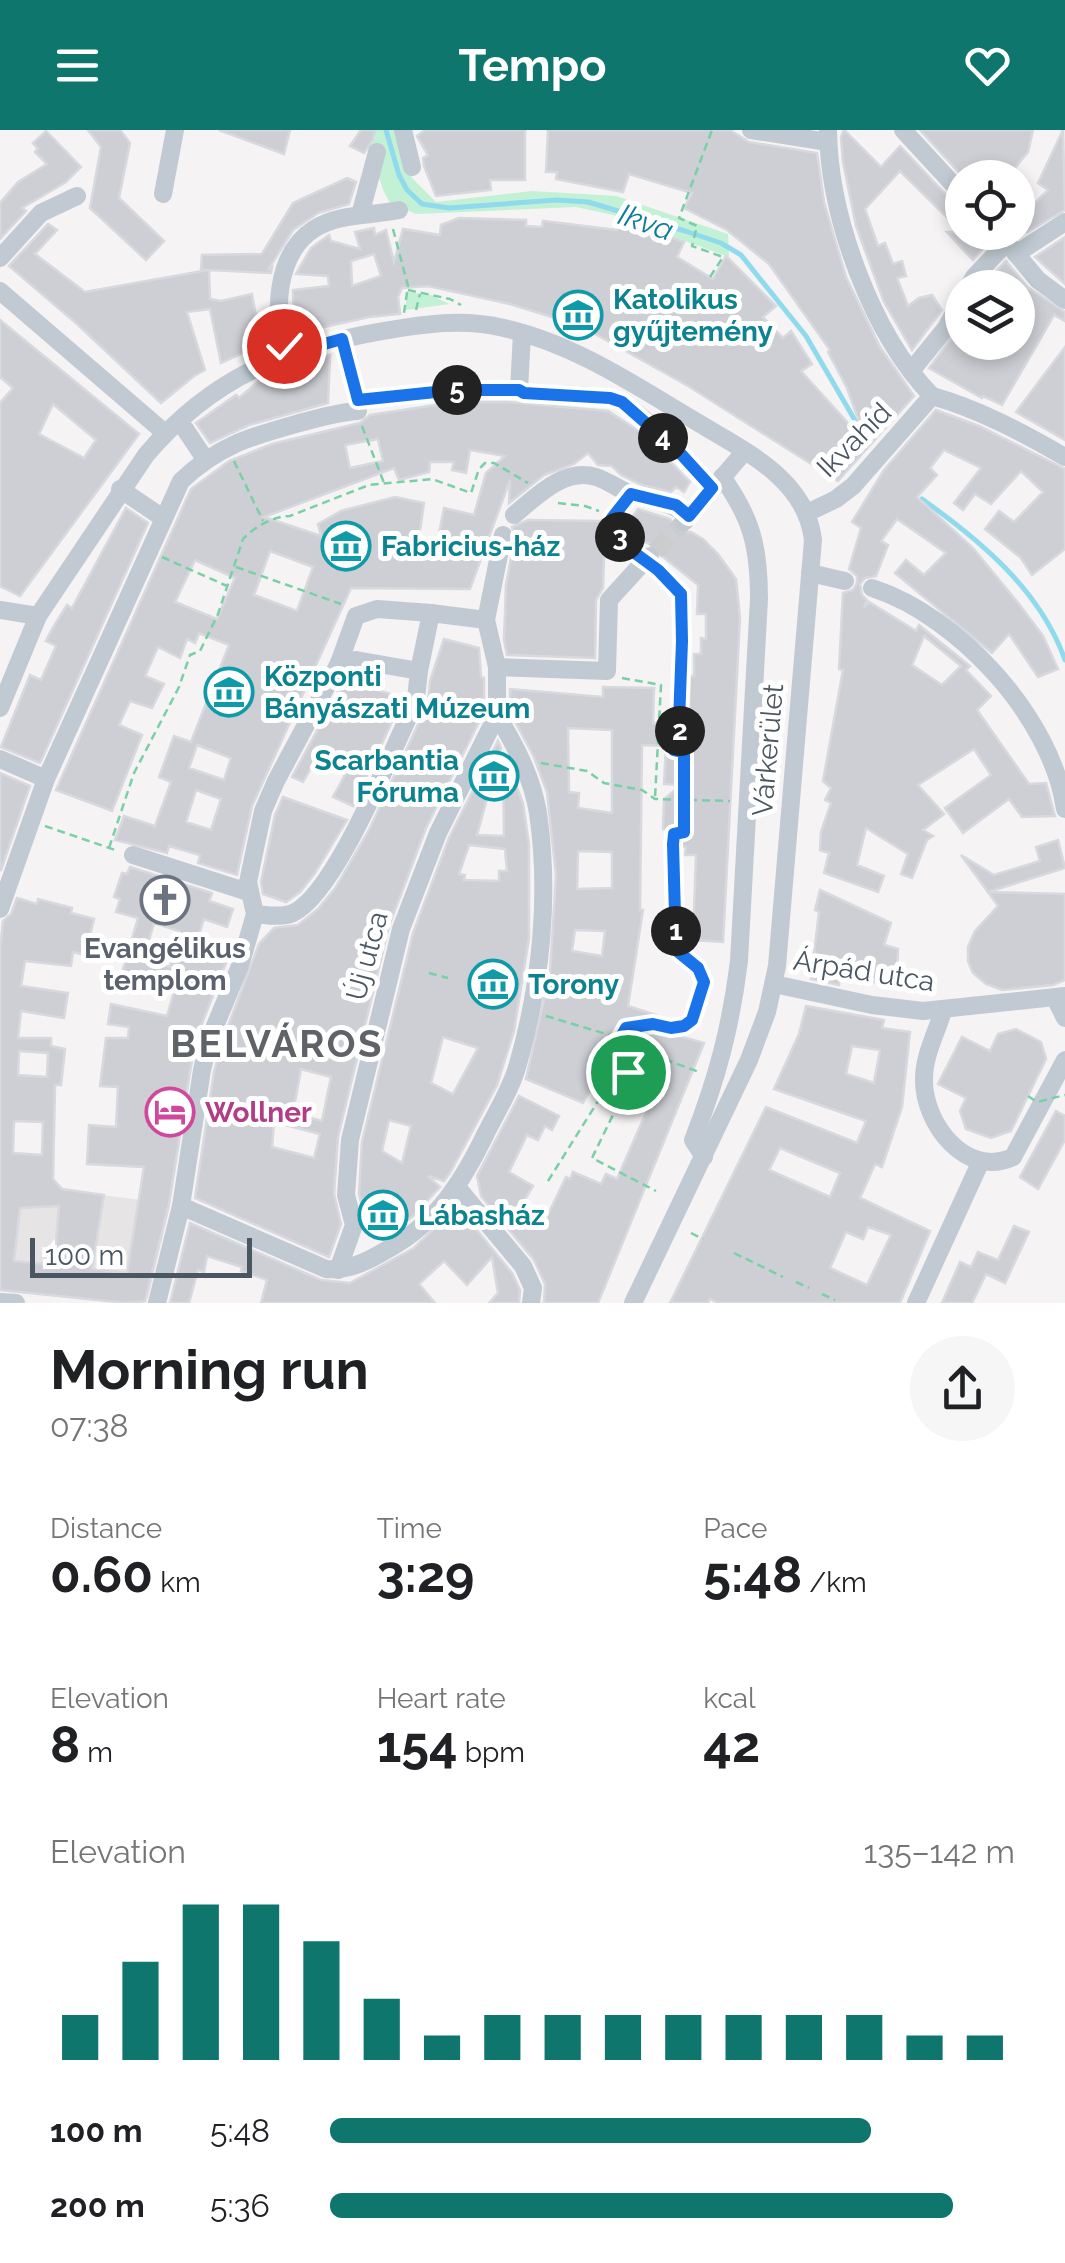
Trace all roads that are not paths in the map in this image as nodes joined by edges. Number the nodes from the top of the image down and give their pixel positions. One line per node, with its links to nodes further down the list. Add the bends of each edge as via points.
1 (175, 130): 9 (street)
2 (404, 130): 7 (street)
3 (903, 130): 8 (street)
4 (759, 132): 5 (street)
5 (828, 136): 25 (street, via 856,262 888,339)
6 (376, 152): 12 (street)
7 (412, 167)
8 (945, 176)
9 (163, 194)
10 (76, 196): 17 (street, via 41,213)
11 (399, 210): 12 (street)
12 (360, 215): 24 (street, via 313,229 294,251 280,286)
13 (1065, 222): 14 (street)
14 (1035, 233)
15 (1000, 250): 18 (street)
16 (1013, 250): 20 (street)
17 (0, 258)
18 (981, 270)
19 (0, 291): 30 (street)
20 (1065, 300)
21 (945, 329): 25 (street)
22 (522, 333): 23 (street, via 470,322); 26 (street); 31 (street, via 603,367)
23 (342, 339): 24 (street); 26 (street, via 358,400)
24 (288, 354): 30 (street, via 227,382)
25 (911, 371): 27 (street)
26 (519, 390): 34 (street, via 610,398)
27 (932, 396): 32 (street); 37 (street, Ikvahíd, via 836,499)
28 (358, 411): 33 (street, via 263,432)
29 (185, 428): 33 (street)
30 (164, 433): 35 (street)
31 (746, 451): 34 (street); 37 (street, via 782,480)
32 (1065, 457)
33 (206, 458): 39 (street, via 181,481)
34 (717, 482): 36 (street, via 686,520 676,505); 67 (street, via 741,504 752,528 759,598 740,961 718,1078 693,1140)
35 (120, 489): 39 (street); 48 (street)
36 (631, 494): 38 (street, via 591,475 569,476); 40 (street)
37 (807, 513): 43 (street, Várkerület)
38 (514, 516)
39 (163, 518): 56 (street)
40 (612, 518)
41 (502, 536): 49 (street)
42 (648, 560): 51 (street, via 610,600 607,672)
43 (810, 573): 44 (street); 62 (street, Várkerület)
44 (845, 581)
45 (872, 588): 57 (street, via 946,627 992,670 1043,746)
46 (0, 610): 48 (street)
47 (431, 613): 49 (street); 50 (street, via 376,609 356,616); 52 (street)
48 (38, 616): 53 (street)
49 (486, 620): 51 (street, Új utca)
50 (336, 667): 52 (street, via 356,660); 59 (street, via 264,811)
51 (497, 668): 54 (street, Új utca)
52 (418, 671): 61 (street, via 416,698 324,884 297,912)
53 (0, 708)
54 (497, 715): 69 (street, via 528,773 542,856 541,940 518,1067); 71 (street, Új utca, via 417,881 401,929 350,1140 346,1195 354,1226)
55 (0, 759): 56 (street)
56 (46, 778): 60 (street)
57 (1065, 809)
58 (134, 856): 59 (street)
59 (248, 892): 61 (street)
60 (0, 909)
61 (255, 914): 70 (street, via 210,1038)
62 (774, 984): 64 (street, Árpád utca); 67 (street, Várkerület, via 749,1060)
63 (1060, 997): 64 (street, Árpád utca); 65 (street)
64 (943, 1012): 68 (street, via 924,1073 929,1112 950,1144)
65 (1065, 1018)
66 (1065, 1060): 68 (street, via 1012,1158)
67 (704, 1157): 76 (street, Várkerület)
68 (980, 1163): 77 (street)
69 (457, 1187): 71 (street, via 426,1225); 75 (street, via 523,1266 533,1288)
70 (182, 1206): 71 (street, via 326,1269); 74 (street)
71 (344, 1269)
72 (0, 1302): 73 (street)
73 (16, 1303)
74 (158, 1303)
75 (530, 1303)
76 (633, 1303)
77 (916, 1303)

